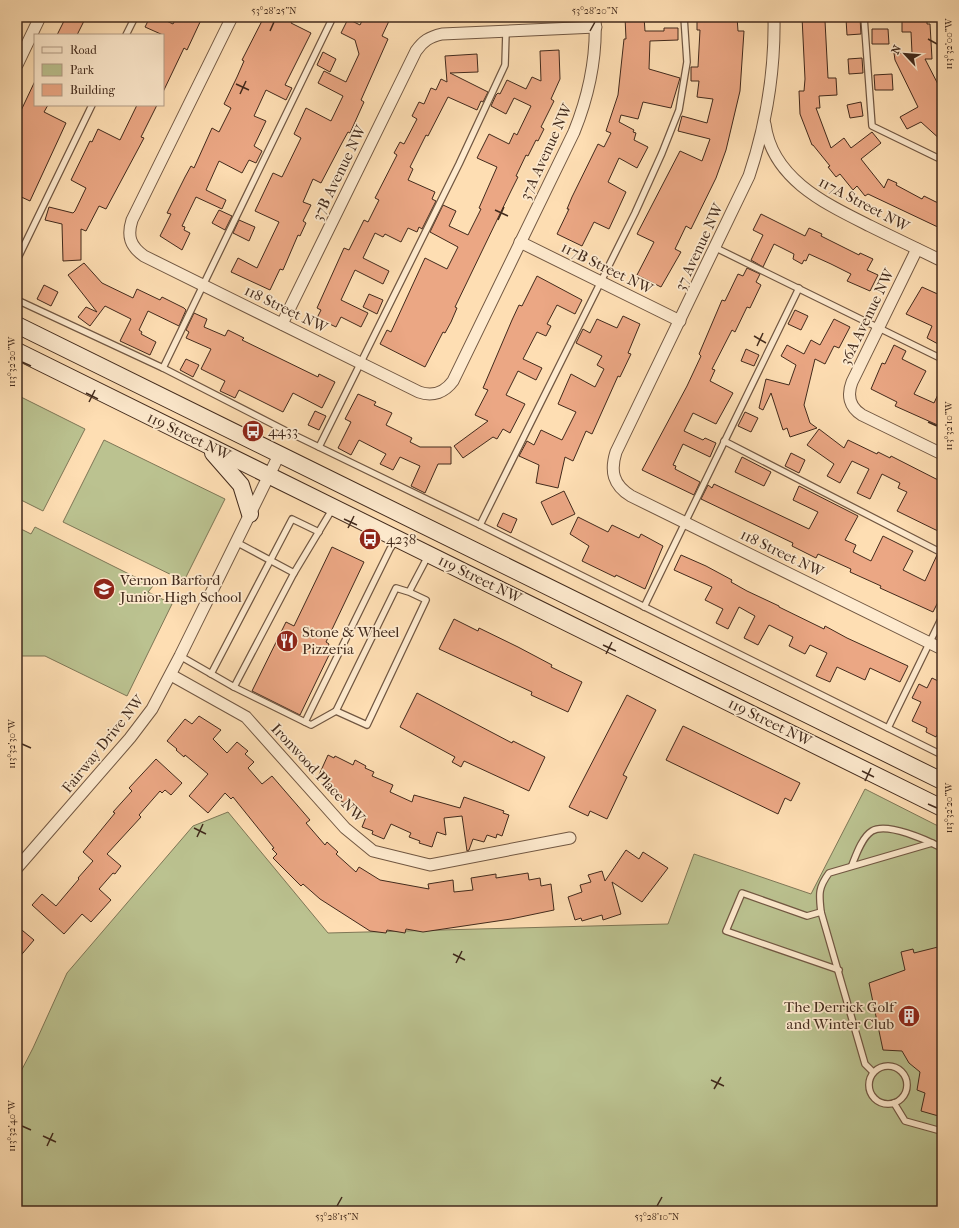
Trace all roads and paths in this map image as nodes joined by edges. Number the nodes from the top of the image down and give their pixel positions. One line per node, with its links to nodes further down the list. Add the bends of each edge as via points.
1 (40, 17): 11 (street)
2 (135, 17): 10 (lane)
3 (232, 17): 21 (street, 118 Street NW, via 132,220 129,233 133,247 144,256)
4 (333, 17): 21 (lane)
5 (684, 17): 20 (lane, via 687,62 679,110 635,213)
6 (774, 17): 13 (street, 37 Avenue NW, via 772,74)
7 (864, 17): 14 (lane, via 872,126)
8 (596, 22): 9 (street); 15 (street, 37A Avenue NW, via 594,63 585,102 574,132)
9 (506, 32): 25 (street, 37B Avenue NW, via 442,34 427,38 416,51); 30 (lane, via 505,65)
10 (126, 34)
11 (17, 65)
12 (92, 106): 18 (lane)
13 (764, 118): 16 (street, 37 Avenue NW, via 748,176); 17 (street, 117A Street NW, via 766,133 775,155 783,168 803,187 833,207)
14 (942, 160)
15 (520, 242): 20 (street, 117B Street NW); 32 (street, 37A Avenue NW, via 453,381)
16 (716, 248): 22 (lane); 24 (street, 37 Avenue NW)
17 (917, 249): 19 (street, 117A Street NW); 27 (street, 36A Avenue NW)
18 (17, 260)
19 (942, 261)
20 (600, 281): 24 (street, 117B Street NW); 43 (lane)
21 (204, 285): 25 (street, 118 Street NW); 31 (lane)
22 (799, 288): 27 (lane); 33 (lane)
23 (17, 300): 31 (lane)
24 (680, 321): 39 (street, 37 Avenue NW, via 616,452 612,465)
25 (282, 324): 30 (street, 118 Street NW)
26 (17, 325): 37 (main road, 119 Street NW)
27 (879, 328): 29 (lane); 36 (street, 36A Avenue NW, via 852,382 850,400 856,412)
28 (17, 351): 34 (main road, 119 Street NW)
29 (942, 359)
30 (361, 363): 32 (street, 118 Street NW, via 419,392); 35 (lane)
31 (163, 368): 35 (lane)
32 (436, 394)
33 (724, 441): 42 (lane); 47 (lane)
34 (205, 444): 38 (main road, 119 Street NW); 41 (main road, via 241,485)
35 (319, 447): 43 (lane)
36 (942, 454)
37 (279, 455): 38 (street, Fairway Drive NW); 64 (main road, 119 Street NW)
38 (269, 475): 40 (main road, 119 Street NW); 41 (street, Fairway Drive NW)
39 (614, 479): 42 (street, 118 Street NW, via 625,492)
40 (333, 508): 44 (lane); 45 (main road, 119 Street NW)
41 (250, 514): 46 (street, Fairway Drive NW)
42 (685, 522): 52 (lane); 54 (street, 118 Street NW)
43 (480, 525): 52 (lane)
44 (319, 532): 49 (lane, via 292,519); 50 (lane)
45 (397, 539): 48 (main road, 119 Street NW); 61 (lane)
46 (236, 542): 49 (lane); 56 (street, Fairway Drive NW)
47 (942, 553)
48 (428, 554): 51 (lane); 65 (main road, 119 Street NW)
49 (270, 560): 50 (lane); 57 (lane)
50 (294, 573): 59 (lane)
51 (409, 592): 60 (lane, via 396,588); 60 (lane, via 426,600 367,725)
52 (644, 607): 62 (lane)
53 (942, 617): 54 (lane)
54 (929, 643): 55 (street, 118 Street NW); 62 (lane)
55 (942, 649)
56 (180, 656): 57 (lane); 58 (street, Fairway Drive NW)
57 (212, 674): 59 (lane)
58 (171, 675): 66 (street, Ironwood Place NW, via 246,717 345,828 373,851 430,865); 70 (street, Fairway Drive NW, via 139,727)
59 (234, 687): 61 (lane)
60 (336, 711): 61 (lane, via 311,725)
61 (305, 722)
62 (888, 728): 63 (lane)
63 (942, 755)
64 (942, 781)
65 (942, 808)
66 (570, 838)
67 (932, 843): 68 (lane); 69 (lane); 69 (lane, via 899,831 882,828 871,831 862,843)
68 (942, 848)
69 (852, 865): 71 (lane, via 829,873 821,884)
70 (17, 868)
71 (821, 912): 72 (lane); 72 (lane, via 806,916 742,893 726,931)
72 (839, 970): 73 (lane, via 865,1064)
73 (873, 1072): 74 (lane, via 868,1084 872,1096 882,1103); 74 (lane, via 890,1065 902,1071 907,1089 900,1100)
74 (894, 1103): 75 (lane, via 905,1121)
75 (941, 1131)

